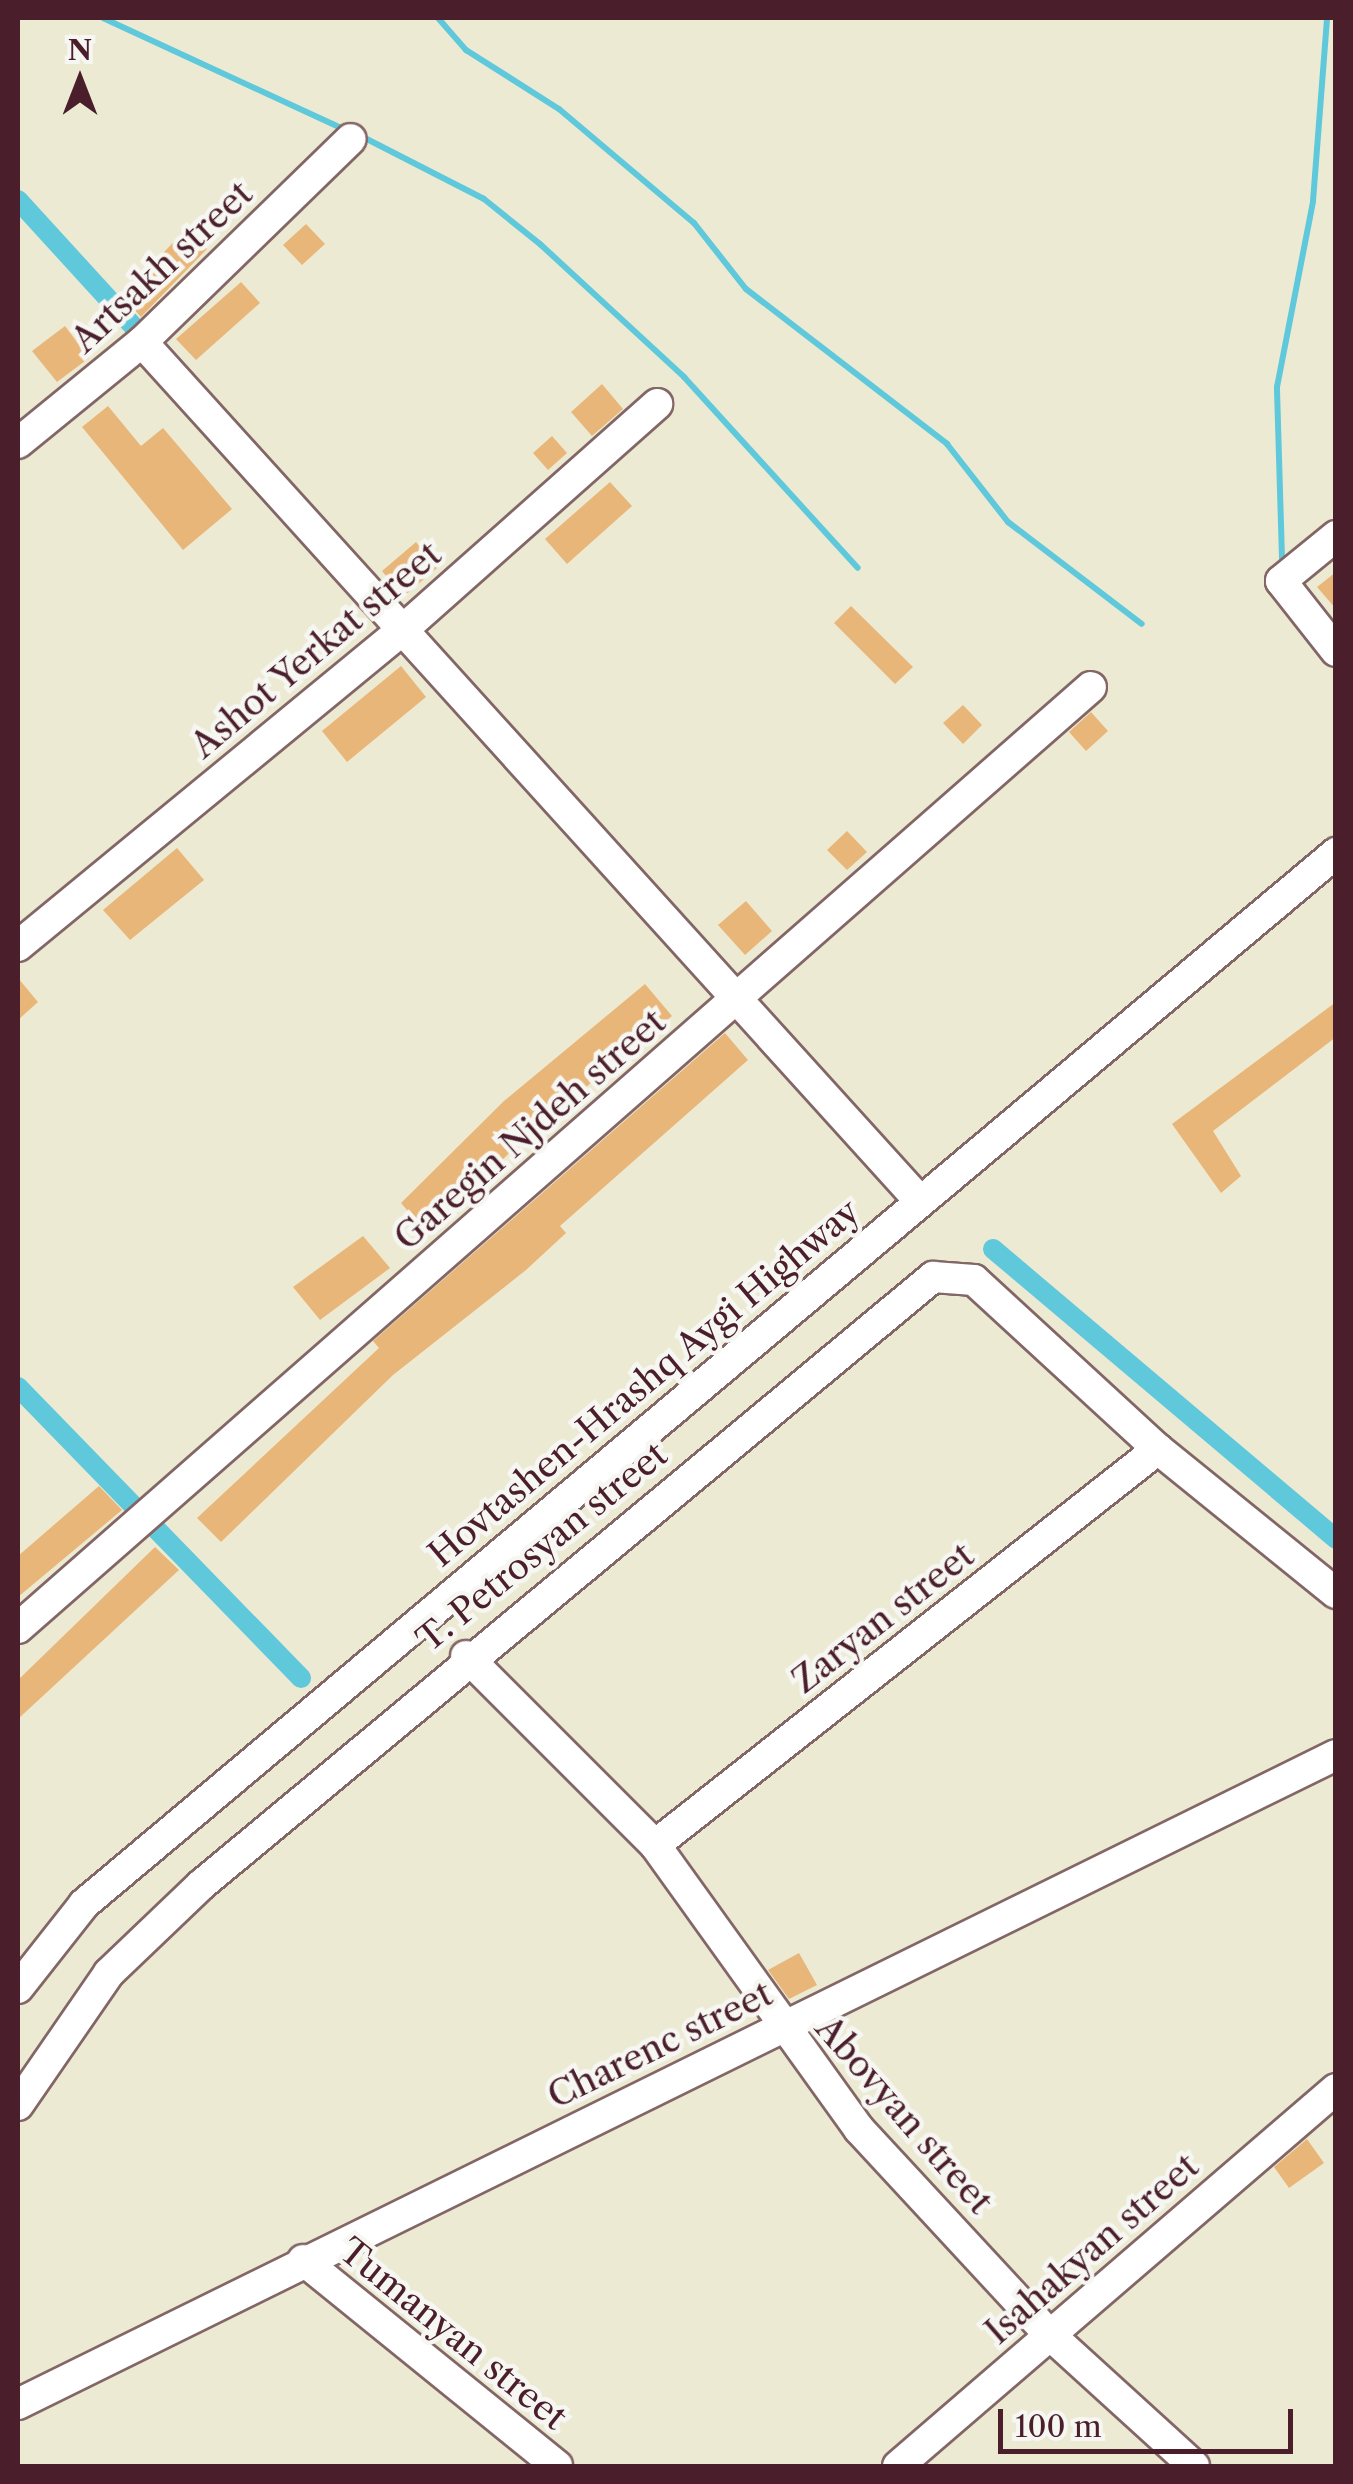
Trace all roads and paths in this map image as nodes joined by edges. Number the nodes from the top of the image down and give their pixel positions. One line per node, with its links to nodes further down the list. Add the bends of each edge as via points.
1 (351, 140): 2 (street, Artsakh street)
2 (142, 342): 4 (street, Artsakh street); 6 (street)
3 (657, 404): 6 (street, Ashot Yerkat street)
4 (18, 443)
5 (1336, 536): 7 (street, via 1281,581)
6 (395, 636): 10 (street, Ashot Yerkat street); 11 (street)
7 (1336, 650)
8 (1091, 687): 11 (street, Garegin Njdeh street)
9 (1336, 853): 12 (street, Hovtashen-Hrashq Aygi Highway)
10 (18, 946)
11 (738, 1001): 12 (street); 15 (street, Garegin Njdeh street)
12 (919, 1200): 19 (street, Hovtashen-Hrashq Aygi Highway, via 84,1904)
13 (1158, 1450): 14 (street, T. Petrosyan street); 16 (street, T. Petrosyan street, via 974,1280 933,1278); 18 (street, Zaryan street)
14 (1336, 1593)
15 (18, 1628)
16 (466, 1656): 18 (street, Abovyan street); 22 (street, T. Petrosyan street, via 110,1973)
17 (1336, 1755): 20 (street, Charenc street)
18 (655, 1844): 20 (street, Abovyan street)
19 (18, 1988)
20 (780, 2030): 23 (street, Charenc street); 24 (street, Abovyan street)
21 (1336, 2089): 24 (street, Isahakyan street)
22 (18, 2105)
23 (302, 2260): 25 (street, Charenc street); 26 (street, Tumanyan street)
24 (1049, 2334): 27 (street, Isahakyan street); 28 (street, Abovyan street)
25 (18, 2404)
26 (556, 2466)
27 (898, 2466)
28 (1194, 2466)

